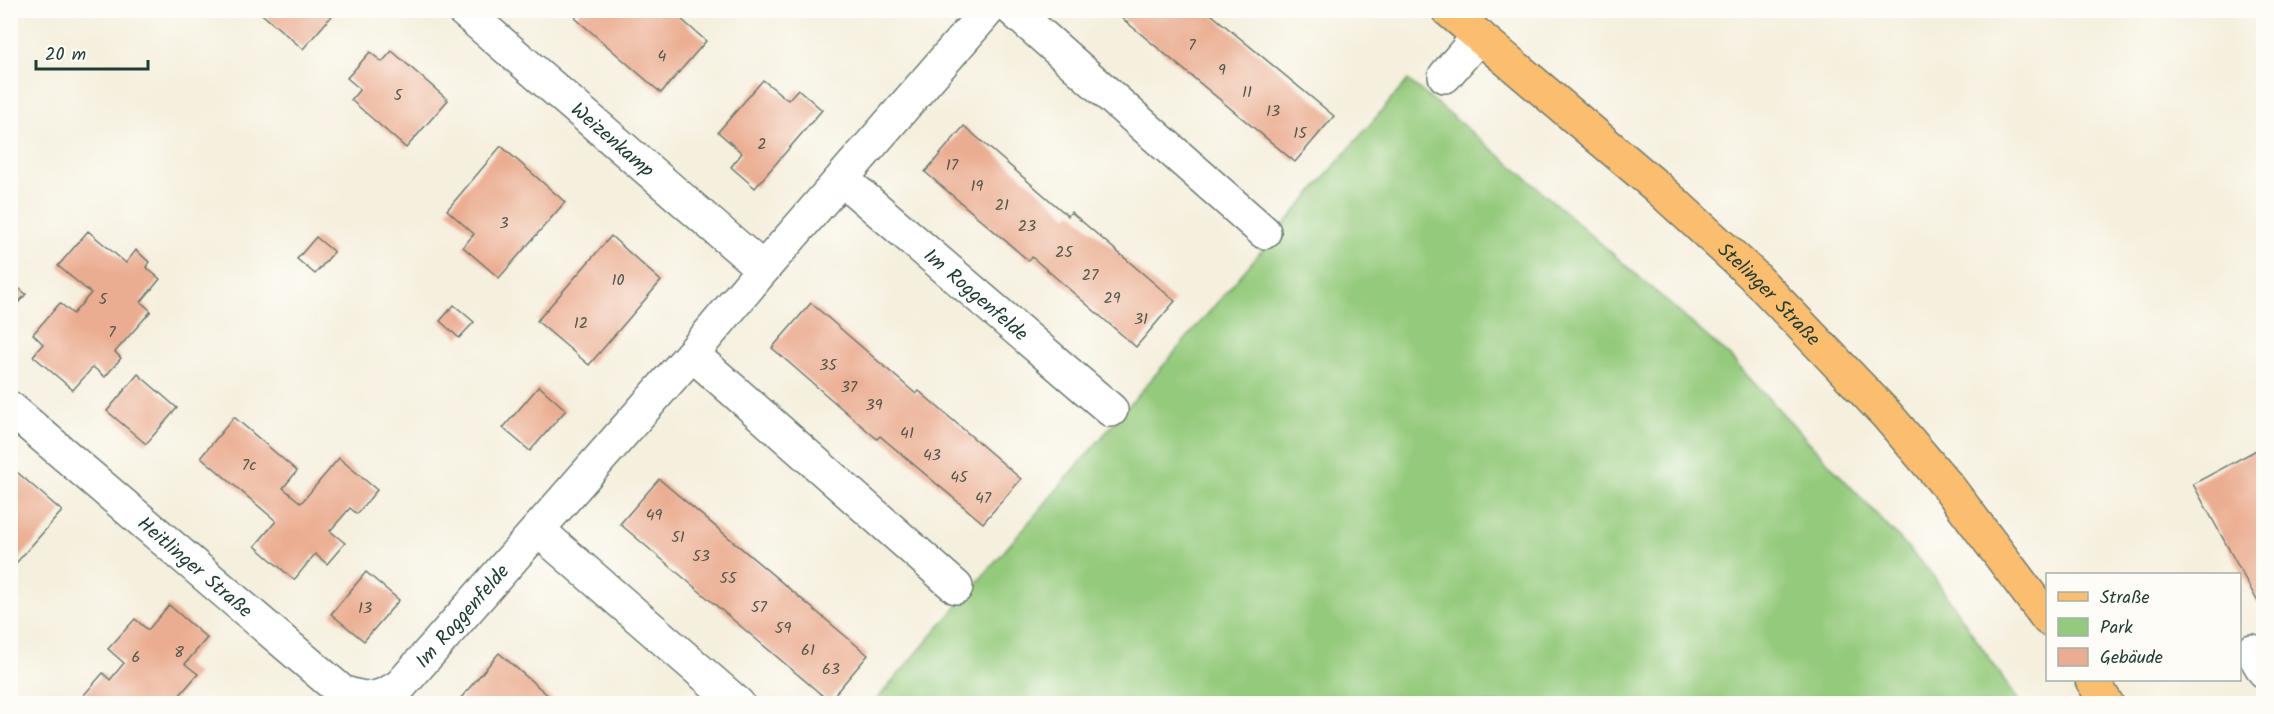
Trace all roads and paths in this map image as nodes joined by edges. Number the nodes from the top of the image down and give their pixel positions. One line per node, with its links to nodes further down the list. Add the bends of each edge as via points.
1 (463, 10): 9 (street, Weizenkamp)
2 (988, 10): 7 (street, Im Roggenfelde)
3 (1013, 10): 8 (street)
4 (1448, 10): 5 (main road, Stelinger Straße)
5 (1479, 36): 6 (street); 15 (main road, Stelinger Straße, via 1753,275 1886,414 1950,489)
6 (1445, 76)
7 (842, 179): 9 (street, Im Roggenfelde); 12 (street, Im Roggenfelde)
8 (1264, 232)
9 (763, 269): 10 (street, Im Roggenfelde)
10 (692, 354): 13 (street, Im Roggenfelde); 14 (street)
11 (10, 408): 17 (street, Heitlinger Straße, via 342,692 361,699)
12 (1111, 410)
13 (538, 530): 17 (street, Im Roggenfelde); 18 (street)
14 (956, 587)
15 (2046, 616)
16 (2093, 681): 19 (main road)
17 (386, 700)
18 (738, 704)
19 (2108, 704)

